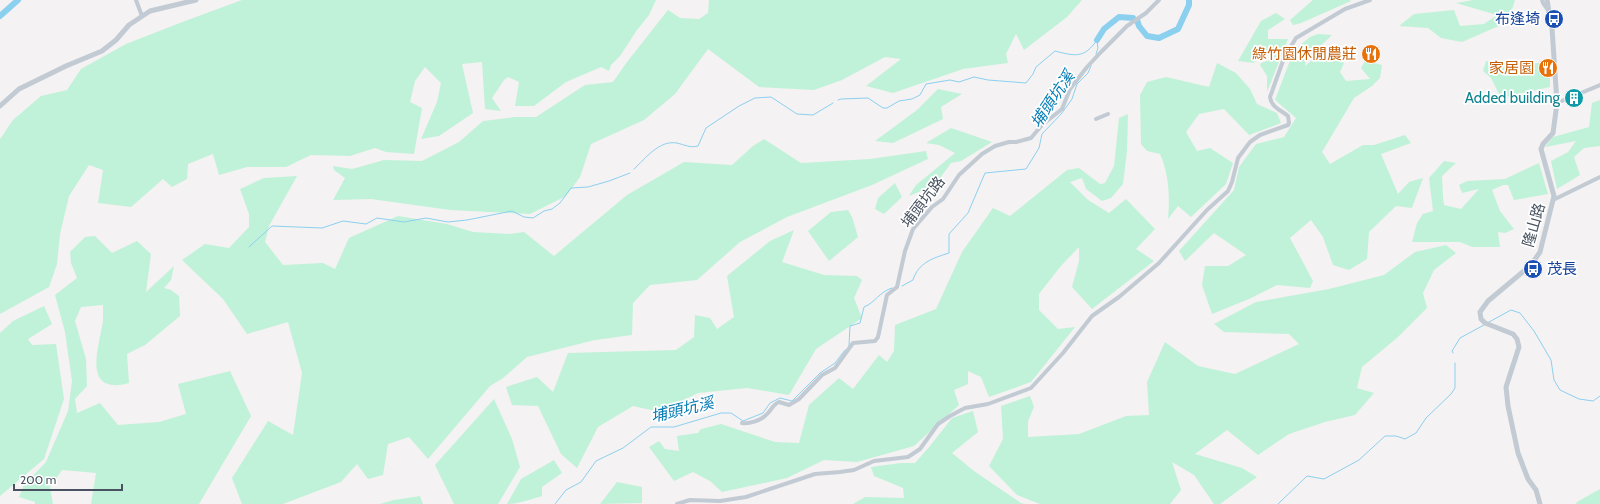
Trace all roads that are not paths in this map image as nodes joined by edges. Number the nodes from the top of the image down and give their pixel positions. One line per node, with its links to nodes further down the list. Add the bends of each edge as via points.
1 (136, 0): 8 (street)
2 (196, 0): 8 (street, via 157,8)
3 (1159, 0): 16 (street, 埔頭坑路, via 1127,26 1097,56 1070,89 1062,109 1031,138 995,146 982,154 959,174 943,199 932,207 913,229 897,287 887,296 875,341 853,343 835,368 822,375 799,399 789,405 779,402 774,404 765,416 748,424)
4 (1370, 0): 17 (street, via 1344,9 1296,38 1284,58 1270,97 1270,102 1288,116 1288,125 1260,135 1250,142 1238,158 1228,191 1207,210 1159,263 1092,316 1031,388 988,404 965,408 950,416 938,424 916,454 908,457 874,460 845,472 815,474 746,497 720,501 690,500)
5 (1542, 0): 7 (street)
6 (1547, 0): 7 (street, 隆山路)
7 (1548, 10): 10 (street, 隆山路, via 1552,28)
8 (142, 16): 11 (street, via 102,51 18,89)
9 (1600, 85): 10 (street)
10 (1557, 103): 15 (street, 隆山路, via 1553,132 1541,149)
11 (0, 106)
12 (1108, 114): 13 (street)
13 (1096, 119)
14 (1600, 177): 15 (street)
15 (1553, 200): 18 (street, 隆山路, via 1540,252 1531,265 1483,306 1480,312 1485,324 1513,334 1519,347 1506,387 1508,406 1518,453)
16 (742, 423)
17 (677, 504)
18 (1540, 504)

